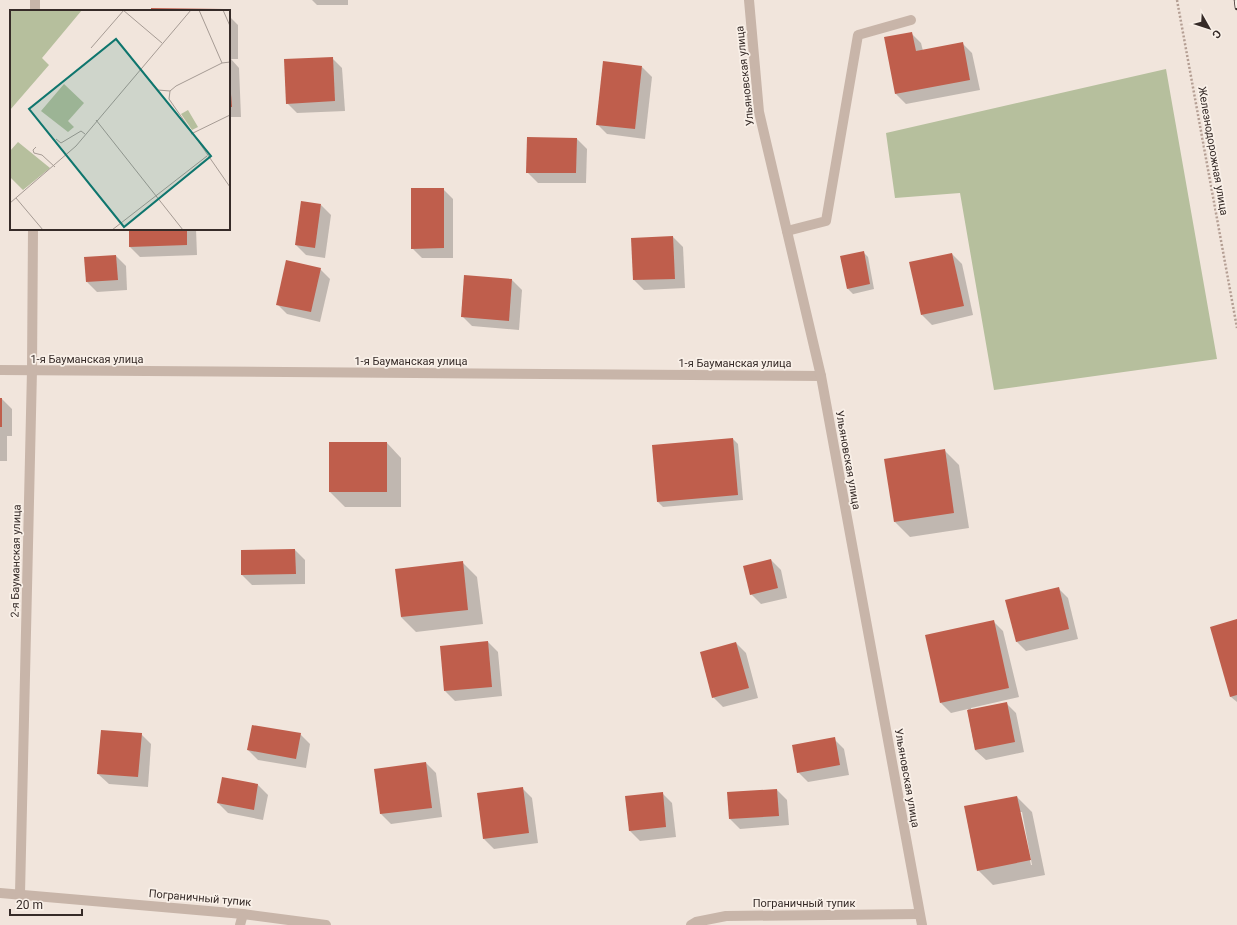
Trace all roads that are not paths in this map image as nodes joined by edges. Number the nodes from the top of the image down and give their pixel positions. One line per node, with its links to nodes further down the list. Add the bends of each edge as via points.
1 (749, 0): 4 (street, Ульяновская улица, via 759,112)
2 (911, 20): 4 (street, via 858,35 826,221)
3 (34, 230): 6 (street, 2-я Бауманская улица)
4 (787, 231): 7 (street, Ульяновская улица)
5 (0, 370): 6 (street, 1-я Бауманская улица)
6 (32, 370): 7 (street, 1-я Бауманская улица); 9 (street, 2-я Бауманская улица)
7 (821, 376): 11 (street, Ульяновская улица)
8 (0, 893): 9 (street, Пограничный тупик)
9 (20, 894): 10 (street, Пограничный тупик)
10 (243, 914): 12 (street); 13 (street, Пограничный тупик)
11 (919, 914): 14 (street, Пограничный тупик, via 726,916); 15 (street, Ульяновская улица)
12 (240, 925)
13 (326, 925)
14 (691, 925)
15 (922, 925)

